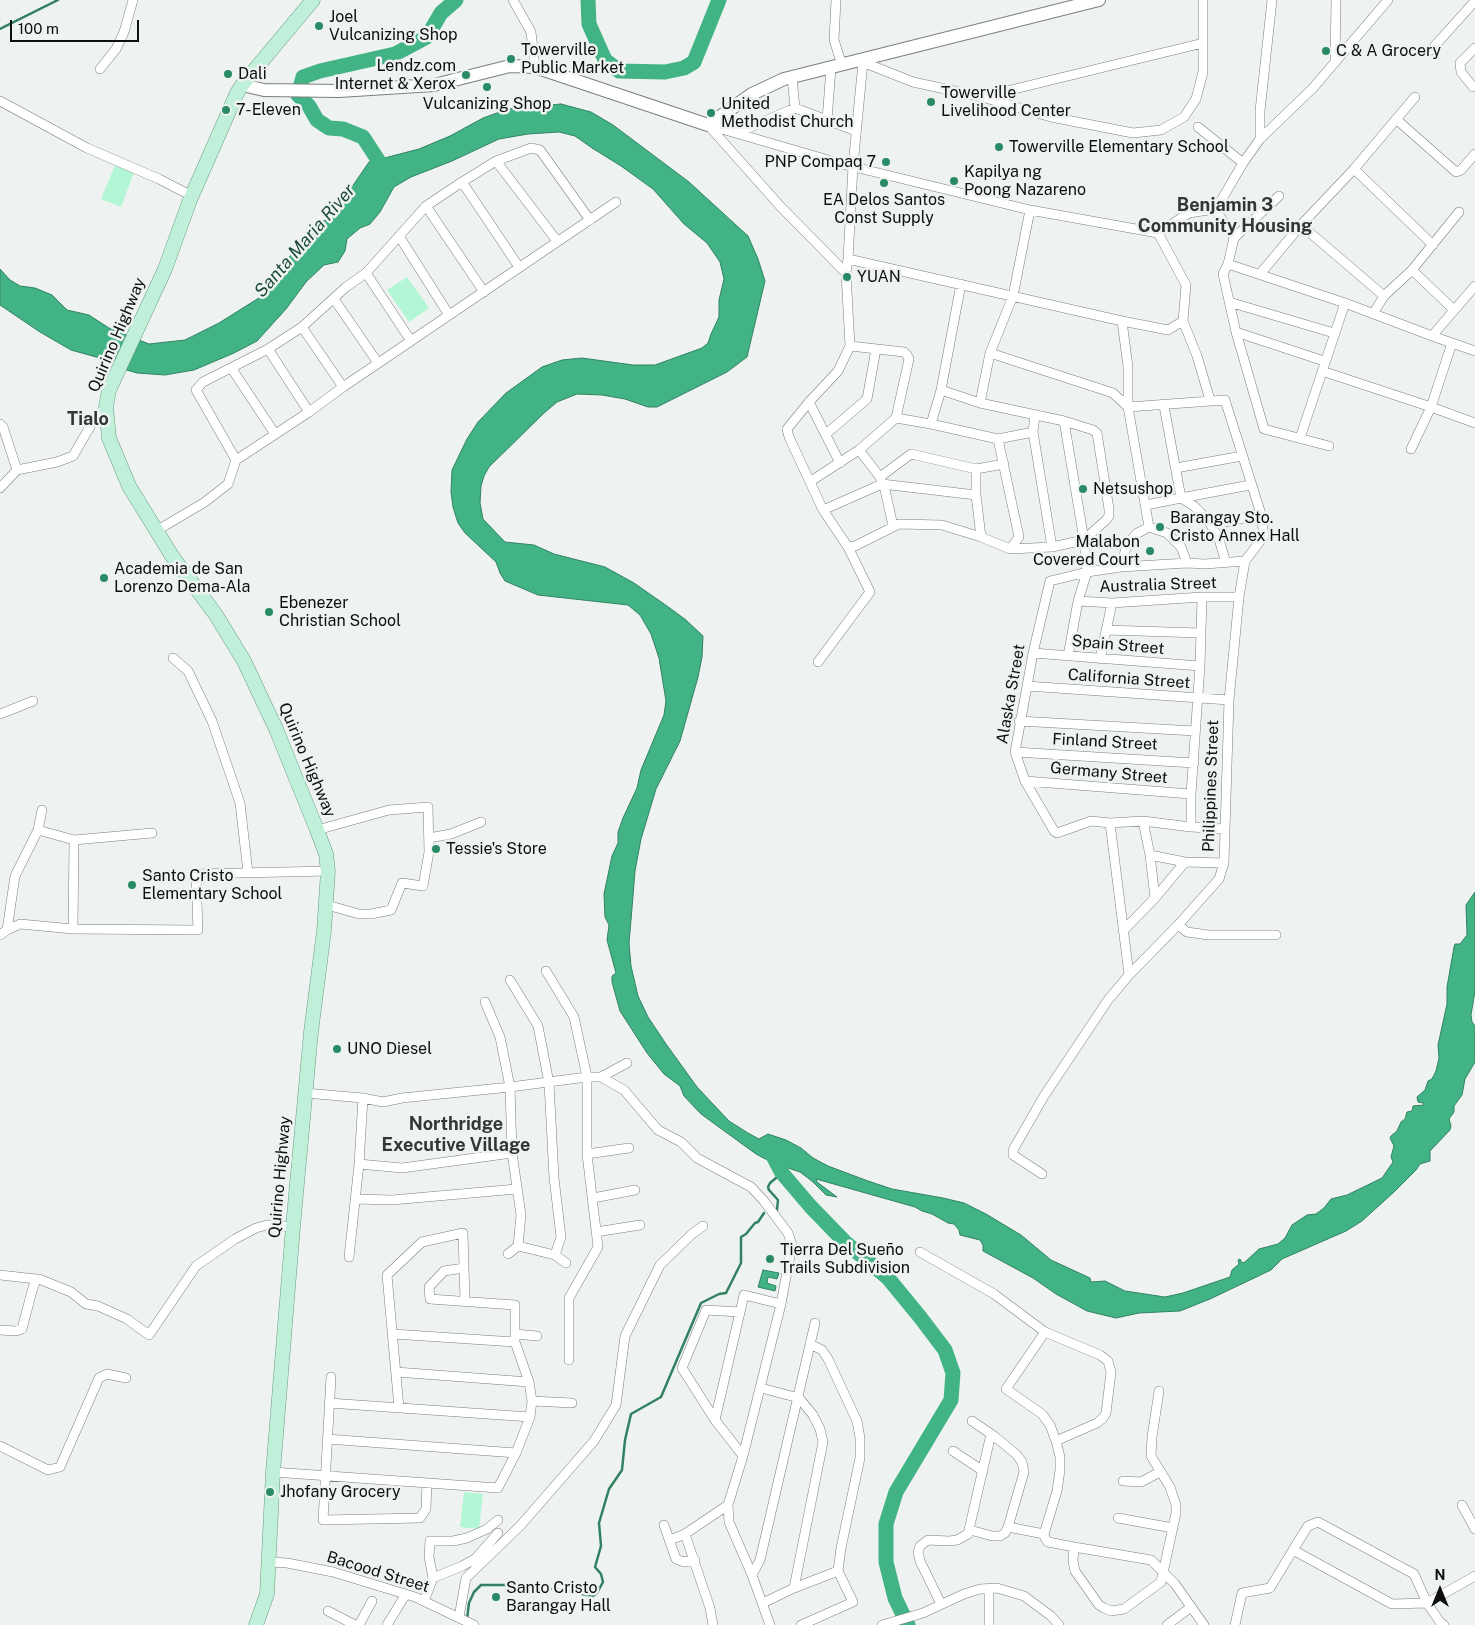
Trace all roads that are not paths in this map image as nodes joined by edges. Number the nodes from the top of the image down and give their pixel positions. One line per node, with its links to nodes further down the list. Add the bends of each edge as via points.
1 (133, 0): 18 (street, via 116,49)
2 (313, 0): 20 (main road, Quirino Highway)
3 (513, 0): 16 (street, via 531,32)
4 (836, 0): 17 (street)
5 (1099, 0): 15 (street)
6 (1203, 0): 11 (street)
7 (1272, 0): 32 (street)
8 (1336, 0): 14 (street)
9 (1388, 0): 14 (street)
10 (1475, 1): 13 (street)
11 (1203, 42): 22 (street); 22 (street, via 1203,72 1196,99 1184,117 1161,130 1133,133 1052,117)
12 (1475, 48): 21 (street, via 1460,63 1461,72)
13 (1431, 50)
14 (1334, 61): 32 (street, via 1312,88)
15 (862, 62): 17 (street); 22 (street, via 914,82); 30 (street)
16 (535, 67): 20 (street, via 510,66 434,85 339,91 264,90); 28 (street)
17 (836, 67): 19 (street); 27 (street)
18 (100, 69)
19 (792, 77): 25 (street); 28 (street, via 752,94)
20 (242, 85): 39 (main road, Quirino Highway)
21 (1472, 87)
22 (982, 97)
23 (1416, 97): 26 (street)
24 (0, 102): 39 (street, via 87,148)
25 (795, 108): 27 (street); 31 (street)
26 (1396, 119): 33 (street, via 1456,172); 37 (street)
27 (827, 120): 30 (street)
28 (708, 125): 31 (street); 58 (street, via 780,206)
29 (1198, 127): 35 (street)
30 (856, 131): 36 (street)
31 (737, 133): 36 (street)
32 (1260, 139): 35 (street)
33 (1475, 154)
34 (496, 160): 38 (street); 46 (street, via 531,148 540,150); 51 (street)
35 (1243, 163): 43 (street)
36 (853, 166): 44 (street); 53 (street)
37 (1354, 168): 47 (street); 52 (street)
38 (462, 182): 42 (street); 55 (street)
39 (192, 196): 94 (main road, Quirino Highway, via 165,269 109,390)
40 (1279, 196): 50 (street)
41 (616, 202): 46 (street)
42 (426, 206): 49 (street); 62 (street)
43 (1215, 209): 48 (street, via 1189,213); 50 (street)
44 (1030, 210): 48 (street); 63 (street)
45 (1459, 212): 52 (street)
46 (590, 220): 51 (street)
47 (1301, 226): 59 (street); 64 (street)
48 (1158, 233): 72 (street, via 1186,285)
49 (399, 236): 57 (street); 70 (street)
50 (1234, 238): 54 (street)
51 (557, 241): 55 (street)
52 (1433, 245): 56 (street)
53 (848, 259): 58 (street); 60 (street)
54 (1228, 264): 59 (street); 66 (street, via 1223,274)
55 (518, 267): 62 (street)
56 (1412, 270): 64 (street); 68 (street)
57 (366, 272): 65 (street); 77 (street)
58 (846, 273): 79 (street)
59 (1260, 274): 67 (street)
60 (961, 284): 63 (street); 89 (street)
61 (1475, 286): 68 (street)
62 (484, 292): 70 (street)
63 (1012, 296): 71 (street); 83 (street)
64 (1384, 296): 69 (street)
65 (334, 299): 73 (street); 85 (street)
66 (1229, 302): 74 (street); 75 (street)
67 (1345, 303): 69 (street); 75 (street)
68 (1454, 310): 76 (street)
69 (1374, 314): 76 (street)
70 (449, 315): 77 (street)
71 (1122, 321): 72 (street, via 1168,330); 95 (street, via 1128,367)
72 (1183, 321): 90 (street)
73 (302, 328): 81 (street); 88 (street)
74 (1236, 332): 84 (street); 107 (street, via 1264,429)
75 (1334, 334): 84 (street)
76 (1432, 336): 78 (street)
77 (411, 341): 85 (street)
78 (1452, 343): 82 (street); 96 (street)
79 (850, 346): 80 (street); 91 (street, via 838,371)
80 (876, 349): 99 (street, via 904,352 909,359); 106 (street, via 867,399)
81 (268, 350): 86 (street); 97 (street)
82 (1475, 351)
83 (990, 354): 92 (street); 95 (street, via 1113,393)
84 (1324, 361): 87 (street)
85 (378, 363): 88 (street)
86 (232, 369): 105 (street); 113 (street, via 203,382 196,390)
87 (1322, 371): 96 (street); 107 (street)
88 (343, 386): 97 (street)
89 (941, 390): 92 (street); 103 (street)
90 (1210, 400): 93 (street); 112 (street, via 1225,400)
91 (808, 402): 106 (street); 119 (street, via 787,429)
92 (980, 402): 98 (street)
93 (1164, 406): 95 (street); 116 (street)
94 (106, 407): 118 (street, via 95,418 73,456); 131 (main road, Quirino Highway, via 109,438 118,462)
95 (1128, 407): 125 (street)
96 (1431, 407): 101 (street); 111 (street)
97 (309, 412): 105 (street)
98 (1035, 415): 100 (street); 104 (street)
99 (896, 418): 103 (street); 110 (street)
100 (1064, 421): 133 (street); 133 (street, via 1092,430 1099,440 1109,516)
101 (1475, 423)
102 (0, 424): 118 (street)
103 (931, 424): 108 (street)
104 (1033, 432): 108 (street); 135 (street)
105 (275, 434): 113 (street)
106 (826, 434): 114 (street)
107 (1300, 438): 109 (street)
108 (998, 439): 115 (street)
109 (1329, 446)
110 (859, 450): 114 (street); 120 (street)
111 (1412, 450)
112 (1242, 456): 116 (street); 121 (street)
113 (236, 460): 131 (street, via 228,484 205,502)
114 (840, 463): 119 (street)
115 (1004, 464): 117 (street); 136 (street, via 1019,537)
116 (1176, 468): 124 (street)
117 (976, 469): 120 (street, via 911,454); 123 (street)
118 (17, 470): 122 (street)
119 (811, 481): 126 (street)
120 (881, 481): 123 (street); 126 (street); 129 (street, via 886,490)
121 (1250, 485): 124 (street); 127 (street)
122 (0, 488)
123 (976, 494): 132 (street)
124 (1181, 498): 125 (street); 128 (street, via 1194,506)
125 (1146, 505): 130 (street)
126 (823, 510): 134 (street)
127 (1261, 514): 128 (street); 137 (street, via 1264,536)
128 (1211, 525): 139 (street)
129 (893, 526): 132 (street, via 942,525); 134 (street)
130 (1149, 527): 138 (street, via 1172,538 1181,547); 140 (street, via 1127,544)
131 (156, 531): 172 (main road, Quirino Highway, via 216,615 244,661)
132 (981, 537): 136 (street)
133 (1084, 540): 135 (street); 141 (street)
134 (848, 547): 152 (street, via 870,592)
135 (1052, 547): 136 (street)
136 (1010, 549)
137 (1246, 562): 139 (street); 143 (street, Philippines Street)
138 (1187, 563): 139 (street); 140 (street)
139 (1226, 563)
140 (1121, 567): 141 (street)
141 (1087, 572): 144 (street); 148 (street, Alaska Street, via 1050,581)
142 (1202, 597): 143 (street, Australia Street); 145 (street, Australia Street); 147 (street)
143 (1239, 597): 156 (street, Philippines Street)
144 (1078, 601): 145 (street, Australia Street); 149 (street)
145 (1112, 603): 146 (street)
146 (1106, 630): 147 (street); 151 (street)
147 (1200, 633): 153 (street)
148 (1033, 653): 149 (street, Spain Street); 154 (street, Alaska Street)
149 (1068, 656): 151 (street, Spain Street)
150 (173, 658): 180 (street, via 188,671 212,721 240,803)
151 (1100, 659): 153 (street, Spain Street)
152 (818, 662)
153 (1200, 666): 155 (street)
154 (1027, 686): 155 (street, California Street); 159 (street, Alaska Street)
155 (1198, 698): 156 (street, California Street); 160 (street)
156 (1229, 700): 170 (street, Philippines Street)
157 (33, 701): 158 (street)
158 (0, 714)
159 (1020, 721): 160 (street); 161 (street, Alaska Street)
160 (1195, 731): 162 (street)
161 (1015, 752): 162 (street, Finland Street); 163 (street, Alaska Street)
162 (1194, 763): 164 (street)
163 (1025, 781): 164 (street, Germany Street); 168 (street, Alaska Street, via 1057,833 1091,821)
164 (1191, 794): 169 (street)
165 (42, 810): 171 (street)
166 (1144, 821): 168 (street); 169 (street); 176 (street)
167 (481, 822): 174 (street, via 452,834)
168 (1110, 823): 185 (street)
169 (1192, 827): 170 (street)
170 (1224, 828): 178 (street, Philippines Street)
171 (38, 830): 175 (street); 186 (street, via 15,876)
172 (317, 830): 174 (street, via 389,810 428,807); 179 (main road, Quirino Highway)
173 (152, 833): 175 (street)
174 (429, 838): 182 (street, via 423,886 402,883 390,910 359,914)
175 (74, 840): 184 (street)
176 (1150, 855): 177 (street); 181 (street)
177 (1186, 862): 178 (street); 181 (street)
178 (1224, 863): 183 (street, Philippines Street, via 1219,879)
179 (328, 871): 180 (street); 182 (main road, Quirino Highway)
180 (248, 873): 184 (street, via 196,874 198,930)
181 (1155, 898): 185 (street)
182 (326, 905): 197 (main road, Quirino Highway)
183 (1178, 925): 187 (street, via 1187,932 1208,935); 189 (street, Philippines Street)
184 (73, 929): 186 (street, via 20,924)
185 (1123, 931): 189 (street)
186 (3, 932)
187 (1276, 935)
188 (546, 971): 193 (street, via 574,1017)
189 (1129, 975): 203 (street, Philippines Street, via 1102,1008 1013,1150 1012,1155)
190 (510, 980): 195 (street, via 538,1026)
191 (486, 1002): 196 (street, via 500,1037)
192 (626, 1062): 194 (street)
193 (587, 1077): 194 (street); 195 (street); 201 (street)
194 (602, 1077): 222 (street, via 624,1090 658,1130 680,1142 697,1158 751,1187 764,1201 788,1233 792,1246)
195 (549, 1083): 196 (street); 215 (street, via 561,1237)
196 (510, 1087): 198 (street, via 383,1102); 200 (street)
197 (305, 1093): 198 (street); 210 (main road, Quirino Highway)
198 (363, 1098): 202 (street)
199 (629, 1148): 201 (street)
200 (512, 1153): 202 (street, via 402,1168); 204 (street)
201 (587, 1154): 206 (street)
202 (359, 1164): 207 (street)
203 (1042, 1174)
204 (518, 1188): 207 (street, via 392,1200); 212 (street, via 522,1215)
205 (635, 1190): 206 (street)
206 (593, 1198): 211 (street)
207 (355, 1199): 216 (street)
208 (640, 1225): 211 (street)
209 (702, 1226): 291 (street, via 660,1265 625,1336 616,1405 594,1441 520,1526 466,1578)
210 (293, 1227): 220 (street, via 267,1225 256,1228 196,1266 149,1335 127,1319 86,1304 71,1292); 254 (main road, Quirino Highway)
211 (596, 1232): 231 (street, via 598,1247 569,1298)
212 (518, 1246): 214 (street); 215 (street)
213 (920, 1252): 226 (street, via 994,1294)
214 (508, 1254)
215 (555, 1255): 217 (street)
216 (349, 1257)
217 (566, 1263)
218 (464, 1268): 221 (street); 221 (street, via 444,1271 429,1287 430,1299); 227 (street, via 464,1234 422,1242 386,1275)
219 (0, 1275): 220 (street)
220 (36, 1279): 225 (street, via 22,1329)
221 (465, 1301): 229 (street, via 515,1305)
222 (781, 1304): 223 (street, via 744,1295); 236 (street)
223 (740, 1312): 244 (street); 244 (street, via 706,1310 682,1368)
224 (815, 1323): 230 (street)
225 (0, 1330)
226 (1045, 1332): 248 (street, via 1006,1388 1042,1414); 248 (street, via 1100,1355 1108,1361 1111,1372 1103,1418)
227 (393, 1334): 229 (street); 232 (street)
228 (537, 1336): 229 (street)
229 (515, 1338): 235 (street)
230 (810, 1344): 238 (street); 276 (street, via 822,1350 828,1359 857,1421 860,1438 860,1458)
231 (569, 1360)
232 (396, 1372): 235 (street); 242 (street)
233 (331, 1377): 240 (street)
234 (126, 1378): 249 (street, via 107,1374 99,1378 60,1467 48,1470)
235 (529, 1382): 239 (street)
236 (761, 1388): 238 (street); 252 (street)
237 (1159, 1391): 255 (street, via 1151,1456)
238 (798, 1398): 278 (street, via 760,1560); 281 (street, via 813,1415 823,1442)
239 (532, 1401): 241 (street); 243 (street)
240 (329, 1402): 242 (street); 247 (street)
241 (572, 1403)
242 (399, 1408): 243 (street)
243 (530, 1417): 251 (street)
244 (716, 1420): 252 (street)
245 (972, 1421): 246 (street)
246 (991, 1434): 253 (street); 264 (street, via 1016,1454 1024,1472)
247 (327, 1439): 251 (street); 256 (street)
248 (1056, 1441): 270 (street, via 1060,1470)
249 (0, 1446)
250 (952, 1451): 253 (street)
251 (516, 1453): 258 (street, via 498,1488)
252 (743, 1456): 259 (street)
253 (983, 1471): 267 (street)
254 (273, 1472): 256 (street); 275 (main road, Quirino Highway)
255 (1160, 1472): 257 (street, via 1141,1482); 265 (street, via 1176,1505)
256 (325, 1476): 258 (street); 258 (street, via 323,1520 420,1518 426,1509)
257 (1123, 1481)
258 (427, 1483)
259 (728, 1505): 269 (street); 278 (street, via 729,1522)
260 (1462, 1505): 266 (street)
261 (1118, 1518): 265 (street)
262 (498, 1520): 280 (street, via 487,1529 453,1542 431,1540 429,1557)
263 (664, 1525): 271 (street)
264 (1008, 1527): 267 (street, via 1000,1536); 270 (street)
265 (1173, 1528): 277 (street)
266 (1475, 1529)
267 (970, 1530): 288 (street, via 957,1540 928,1540 920,1546 920,1561)
268 (498, 1533): 280 (street, via 475,1559)
269 (685, 1534): 271 (street); 274 (street)
270 (1044, 1534): 272 (street, via 1048,1542)
271 (670, 1540): 274 (street, via 676,1559 684,1562)
272 (1074, 1547): 277 (street, via 1151,1560); 277 (street, via 1075,1571 1099,1604 1111,1611 1124,1609 1161,1582)
273 (1293, 1550): 287 (street, via 1392,1604); 287 (street, via 1308,1526 1318,1522 1414,1574); 305 (street, via 1270,1588 1242,1593)
274 (695, 1560): 297 (street)
275 (268, 1562): 285 (street, Bacood Street, via 332,1572); 293 (main road, Quirino Highway, via 267,1594)
276 (838, 1571): 281 (street); 299 (street, via 854,1602)
277 (1164, 1573): 289 (street)
278 (752, 1575): 286 (street)
279 (1475, 1576): 287 (street)
280 (433, 1578): 285 (street)
281 (794, 1588): 286 (street)
282 (989, 1589): 288 (street, via 980,1589); 301 (street); 302 (street, via 1024,1596)
283 (404, 1597): 296 (street)
284 (372, 1600): 295 (street)
285 (424, 1601): 291 (street, Bacood Street)
286 (763, 1603): 298 (street)
287 (1427, 1603): 306 (street)
288 (941, 1604): 300 (street)
289 (1191, 1607): 303 (street); 304 (street)
290 (328, 1611): 294 (street)
291 (460, 1618): 292 (street, Bacood Street)
292 (473, 1624)
293 (256, 1625)
294 (355, 1625)
295 (359, 1625)
296 (388, 1625)
297 (713, 1625)
298 (770, 1625)
299 (801, 1625)
300 (883, 1625)
301 (989, 1625)
302 (1058, 1625)
303 (1167, 1625)
304 (1204, 1625)
305 (1235, 1625)
306 (1444, 1625)

